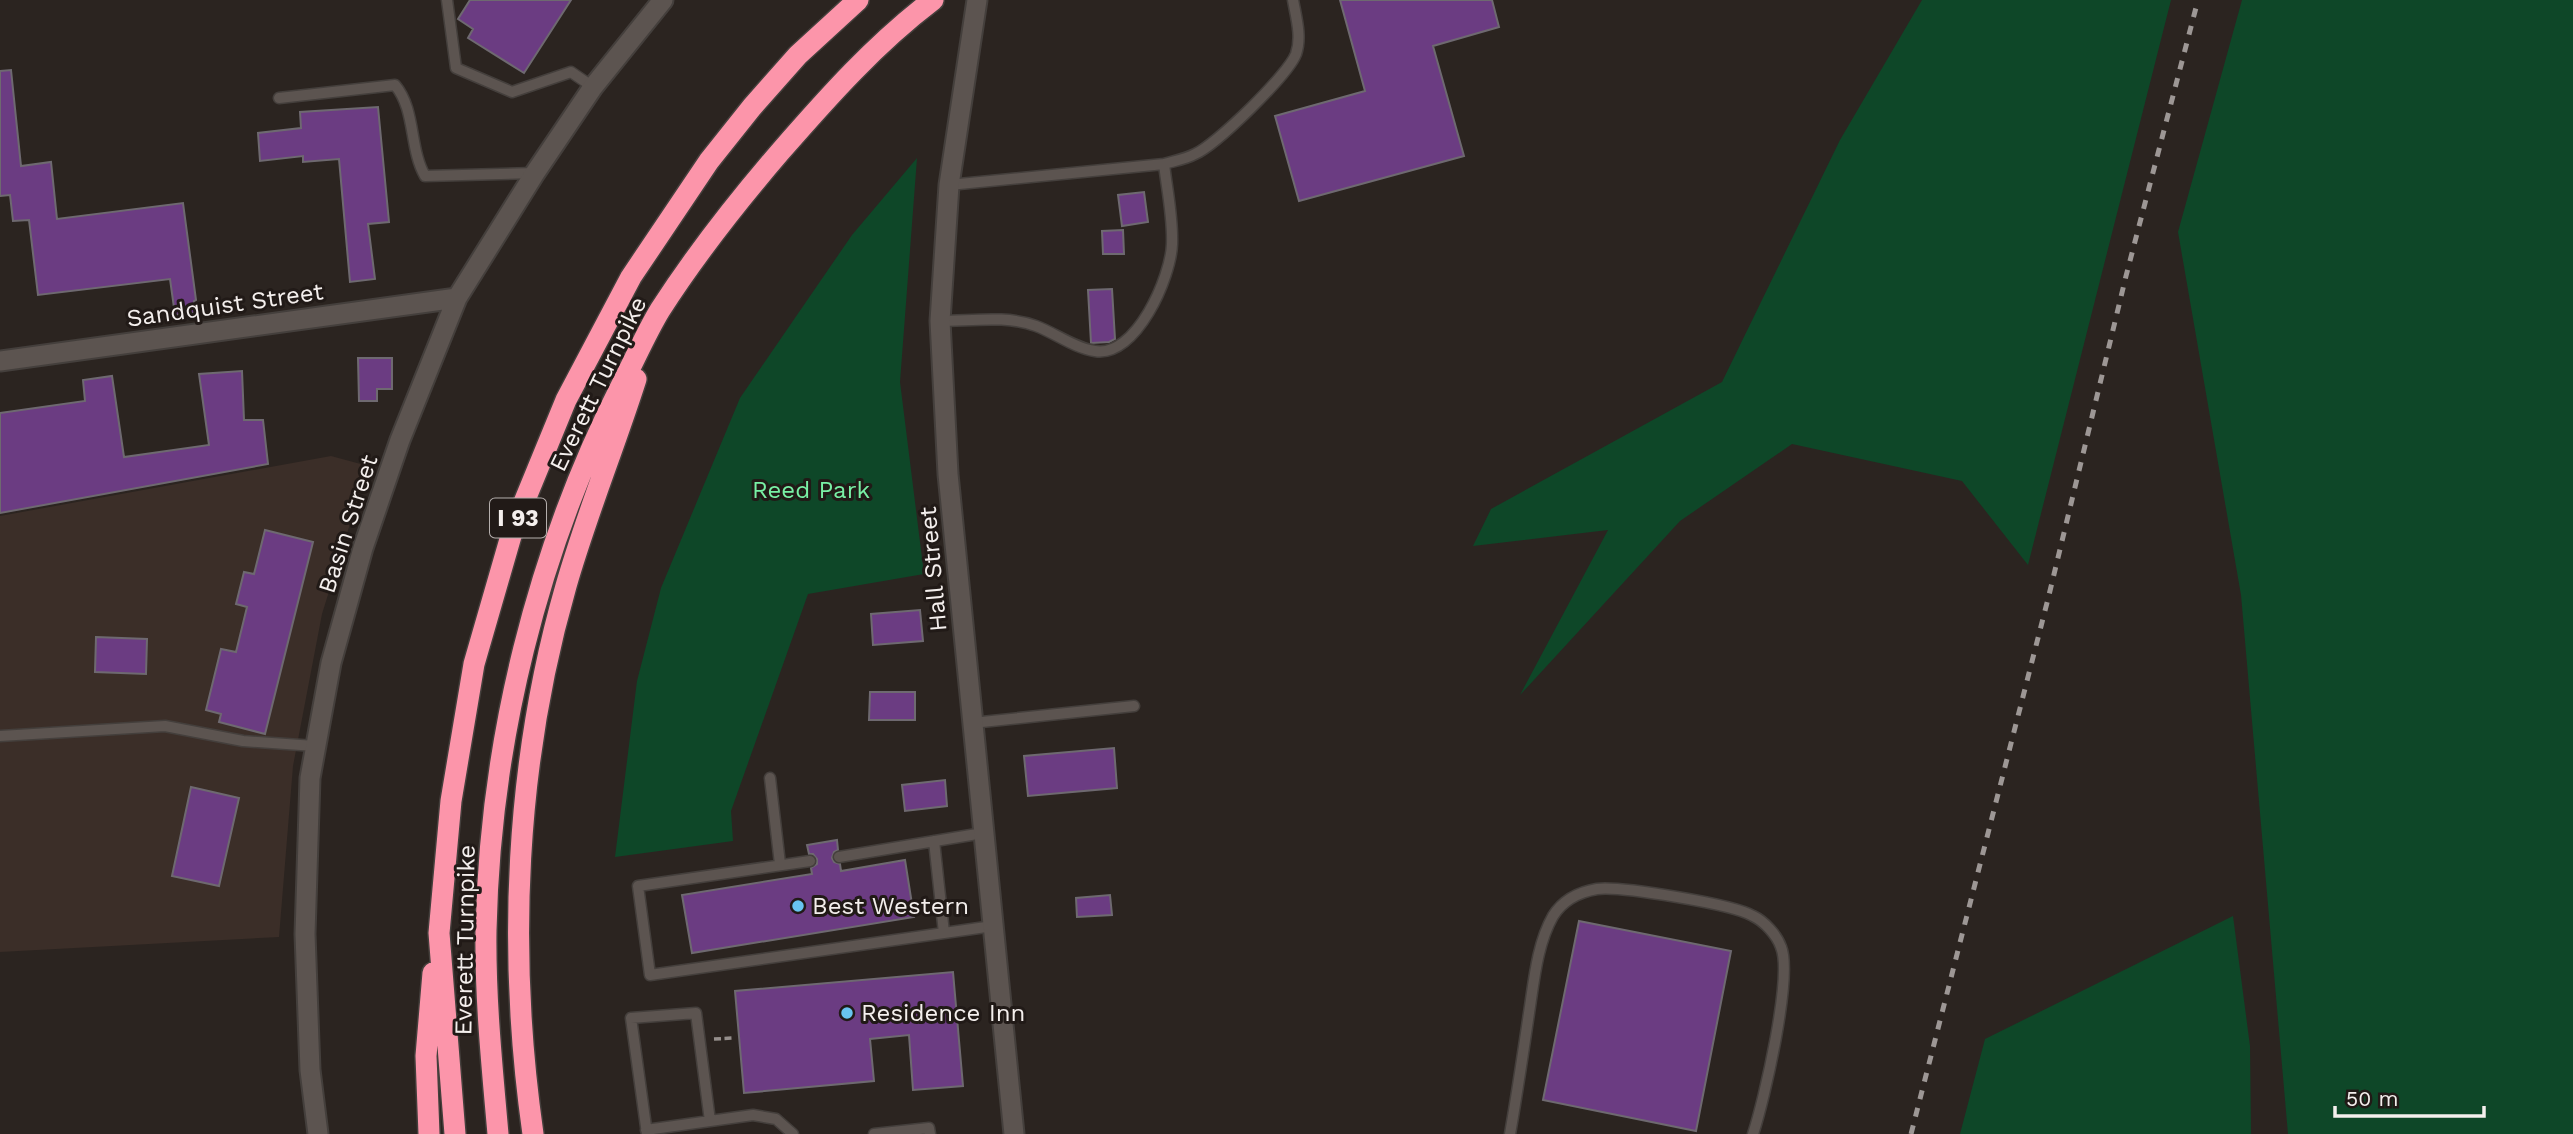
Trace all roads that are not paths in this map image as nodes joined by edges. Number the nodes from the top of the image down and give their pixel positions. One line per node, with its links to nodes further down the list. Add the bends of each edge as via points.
1 (447, 0): 7 (lane, via 456,68 512,92 571,72)
2 (663, 0): 7 (street, Basin Street)
3 (858, 0): 27 (highway, Everett Turnpike / I 93, via 798,55 709,162 631,277 566,400 513,529 474,664 451,801)
4 (933, 0): 13 (highway, Everett Turnpike / I 93, via 846,76 740,199)
5 (977, 0): 11 (street, Hall Street)
6 (1293, 0): 9 (lane, via 1299,39 1295,56 1217,141 1195,155)
7 (593, 87): 10 (street, Basin Street)
8 (279, 98): 10 (lane, via 395,85 404,96 425,176)
9 (1164, 164): 11 (lane); 14 (lane, via 1170,262 1138,329 1126,342 1113,351 1096,352 1014,321)
10 (535, 173): 12 (street, Basin Street)
11 (949, 185): 14 (street, Hall Street)
12 (457, 298): 15 (street, Sandquist Street); 19 (street, Basin Street, via 363,548 331,663)
13 (659, 312): 34 (highway, Everett Turnpike / I 93, via 604,420 571,501 533,611 507,724 489,863 486,933); 35 (highway, via 566,587 537,718 521,838 518,955)
14 (940, 321): 17 (street, Hall Street, via 946,448)
15 (0, 361)
16 (1134, 706): 17 (lane)
17 (972, 723): 21 (street, Hall Street)
18 (0, 736): 19 (lane, via 165,726 243,741)
19 (315, 746): 31 (street, Basin Street, via 304,934 310,1070)
20 (770, 778): 25 (lane)
21 (983, 833): 22 (lane); 26 (street, Hall Street)
22 (934, 841): 23 (lane); 28 (lane)
23 (839, 857)
24 (810, 860): 25 (lane)
25 (780, 864): 28 (lane, via 638,887 650,975)
26 (993, 926): 28 (lane); 39 (street, Hall Street)
27 (439, 933): 32 (highway, via 426,1056); 33 (highway, Everett Turnpike / I 93)
28 (944, 933)
29 (710, 1121): 30 (lane); 30 (lane, via 696,1013 631,1018); 36 (lane, via 753,1115 776,1118)
30 (647, 1132)
31 (318, 1134)
32 (429, 1134)
33 (455, 1134)
34 (498, 1134)
35 (533, 1134)
36 (793, 1134)
37 (874, 1134): 38 (lane, via 929,1128)
38 (930, 1134)
39 (1014, 1134)
40 (1510, 1134): 41 (lane, via 1543,939 1553,915 1565,902 1599,889 1735,908 1755,916 1781,945 1784,986)
41 (1753, 1134)

